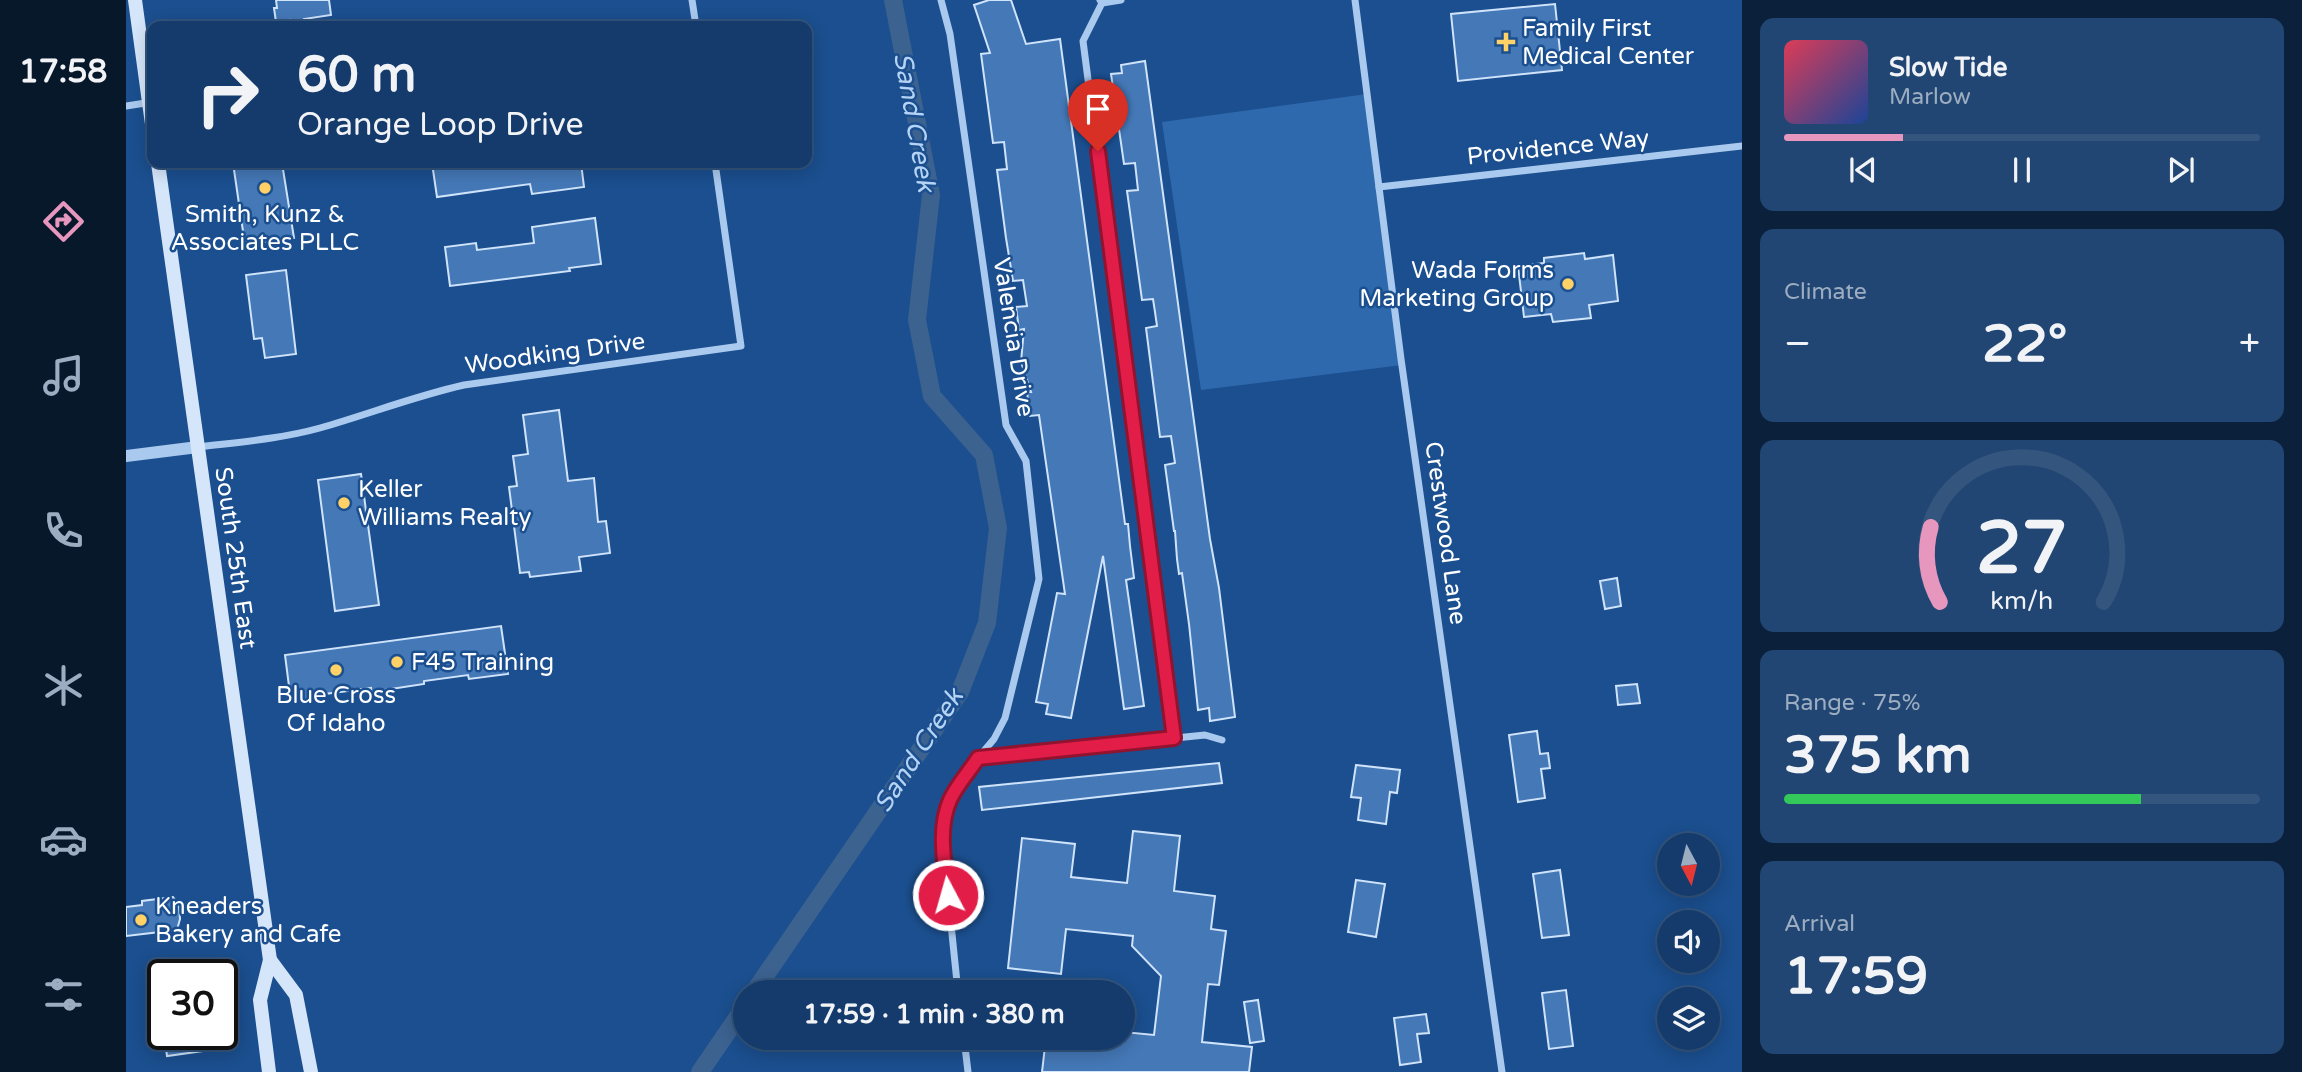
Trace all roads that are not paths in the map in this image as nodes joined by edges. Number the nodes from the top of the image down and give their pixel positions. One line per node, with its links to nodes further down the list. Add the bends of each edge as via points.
1 (135, 0): 8 (main road)
2 (692, 0): 7 (street)
3 (941, 0): 19 (street, Valencia Drive, via 950,34 1006,425 1026,461 1039,579 1005,718)
4 (1121, 0): 6 (street)
5 (1355, 0): 14 (street, Crestwood Lane)
6 (1101, 1): 17 (street, via 1083,41)
7 (695, 21)
8 (147, 76)
9 (147, 103): 10 (street)
10 (126, 106)
11 (1742, 146): 14 (street, Providence Way)
12 (159, 168): 15 (main road, South 25th East)
13 (716, 168): 15 (street, Woodking Drive, via 741,346 464,385 278,438)
14 (1379, 187): 26 (street, Crestwood Lane)
15 (198, 447): 16 (street); 20 (main road, South 25th East)
16 (126, 456)
17 (1174, 738): 18 (street, via 1205,735); 19 (street)
18 (1222, 740)
19 (978, 758): 21 (street, Valencia Drive, via 949,801 944,824)
20 (270, 960): 23 (main road, South 25th East, via 260,1000); 24 (main road, South 25th East, via 296,995)
21 (957, 980)
22 (965, 1050): 25 (street)
23 (269, 1072)
24 (311, 1072)
25 (968, 1072)
26 (1502, 1072)

